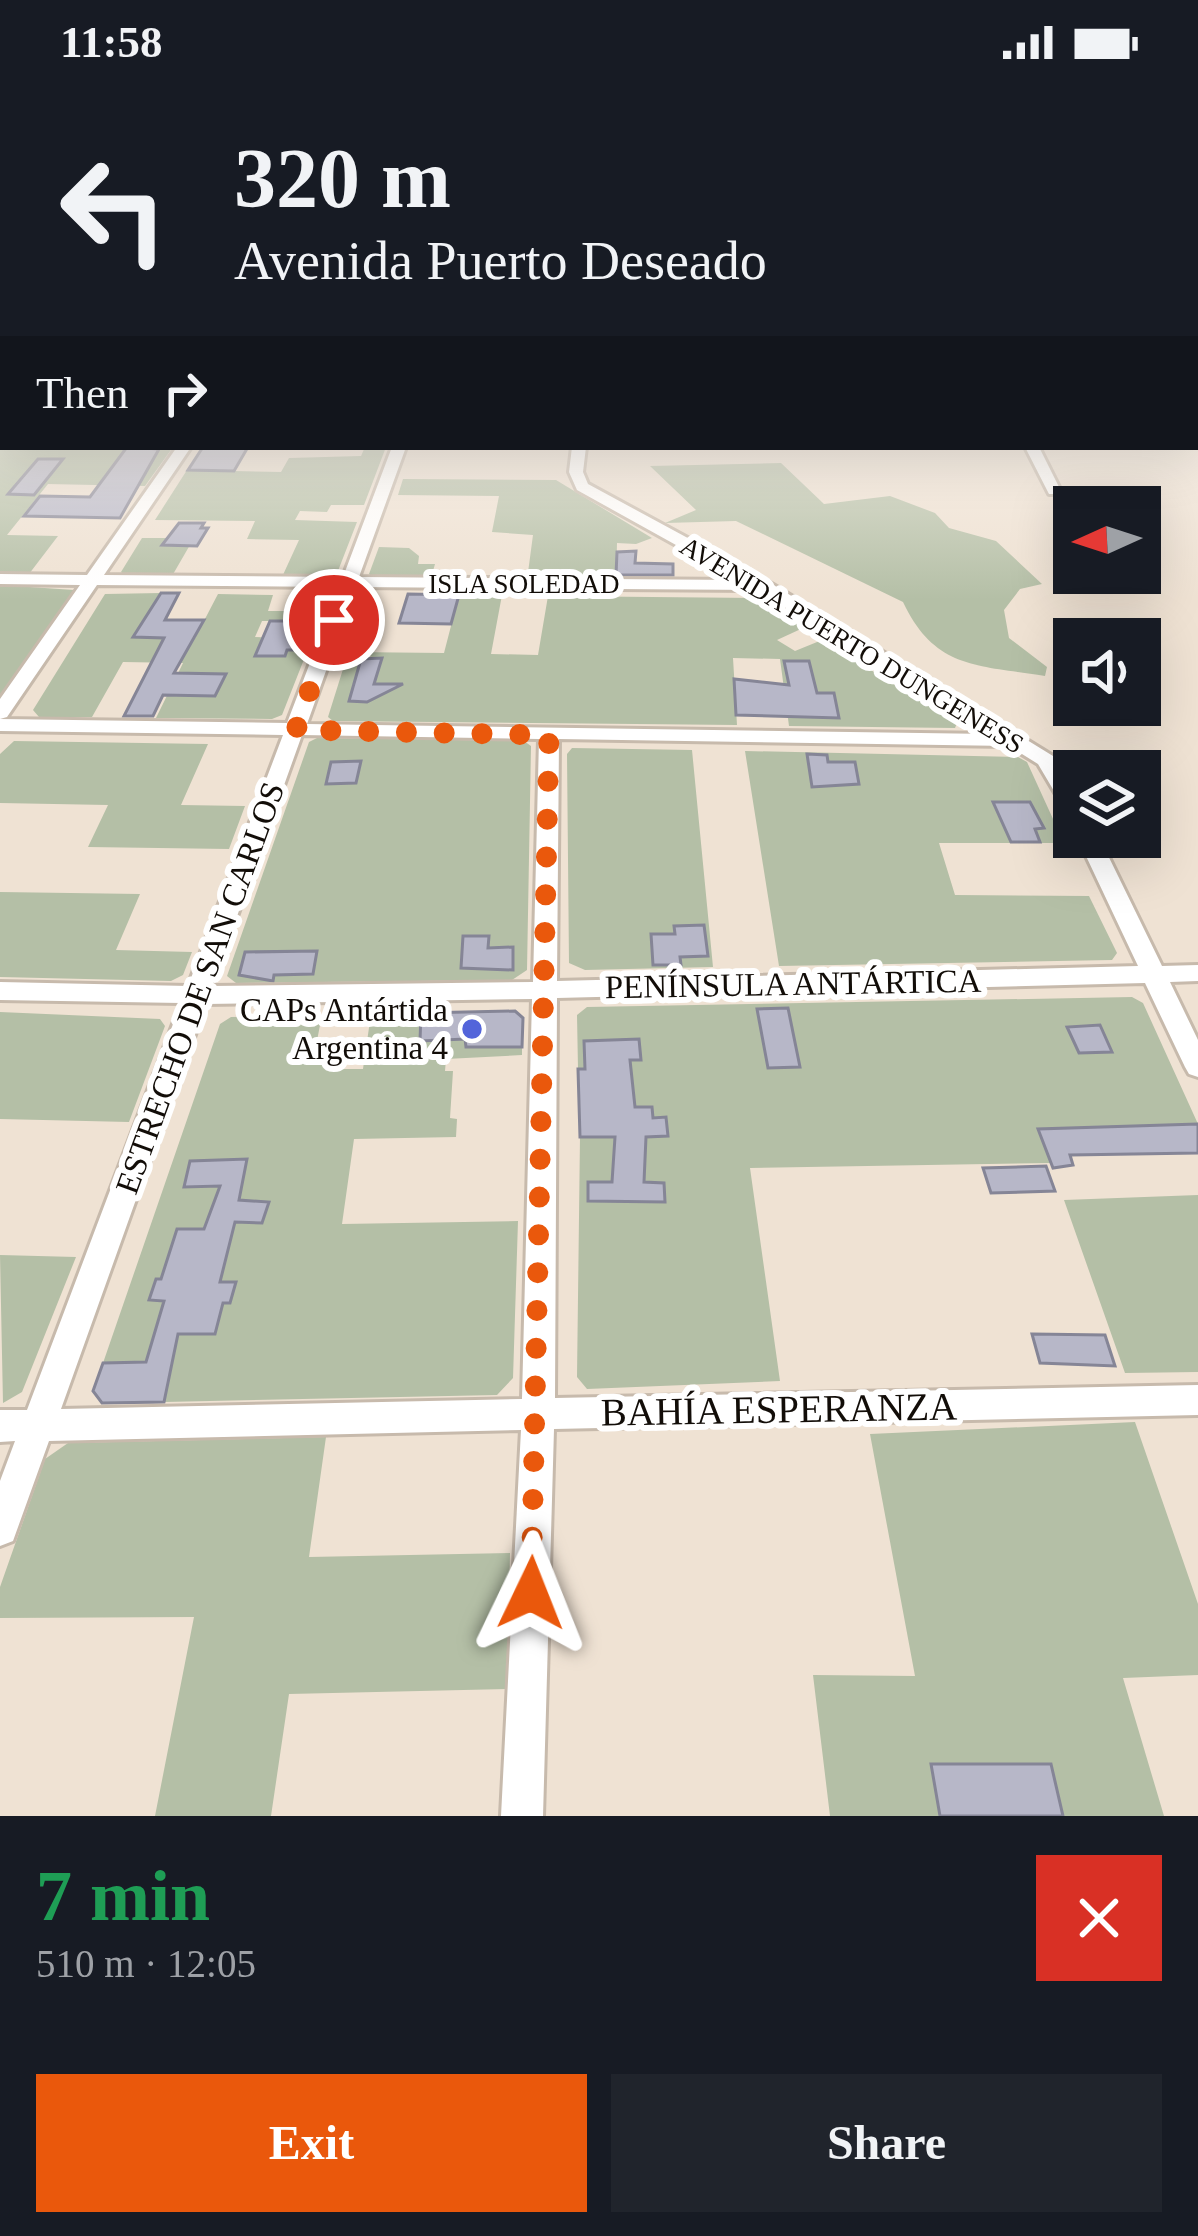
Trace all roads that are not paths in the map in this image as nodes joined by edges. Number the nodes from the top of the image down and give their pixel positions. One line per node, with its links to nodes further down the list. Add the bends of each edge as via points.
1 (182, 450): 7 (street)
2 (398, 450): 8 (street, ESTRECHO DE SAN CARLOS)
3 (579, 450): 9 (street, AVENIDA PUERTO DUNGENESS, via 581,487)
4 (1034, 450): 5 (street)
5 (1053, 489)
6 (0, 579): 7 (street, ISLA SOLEDAD)
7 (91, 580): 8 (street, ISLA SOLEDAD); 10 (street)
8 (346, 583): 9 (street, ISLA SOLEDAD); 12 (street, ESTRECHO DE SAN CARLOS)
9 (761, 585): 14 (street, AVENIDA PUERTO DUNGENESS)
10 (0, 713)
11 (0, 724): 12 (street)
12 (296, 730): 13 (street); 21 (street, ESTRECHO DE SAN CARLOS)
13 (549, 735): 14 (street); 19 (street)
14 (1011, 740): 15 (street, AVENIDA PUERTO DUNGENESS)
15 (1053, 772)
16 (1098, 858): 18 (street)
17 (1198, 973): 18 (street, PENÍNSULA ANTÁRTICA)
18 (1153, 975): 19 (street, PENÍNSULA ANTÁRTICA); 22 (street)
19 (543, 989): 21 (street, PENÍNSULA ANTÁRTICA); 24 (street)
20 (0, 991): 21 (street, PENÍNSULA ANTÁRTICA)
21 (198, 994): 26 (street, ESTRECHO DE SAN CARLOS)
22 (1198, 1066)
23 (1198, 1400): 24 (street, BAHÍA ESPERANZA)
24 (538, 1414): 26 (street, BAHÍA ESPERANZA); 28 (street)
25 (0, 1426): 26 (street, BAHÍA ESPERANZA)
26 (39, 1427): 27 (street, ESTRECHO DE SAN CARLOS)
27 (0, 1528)
28 (522, 1816)

